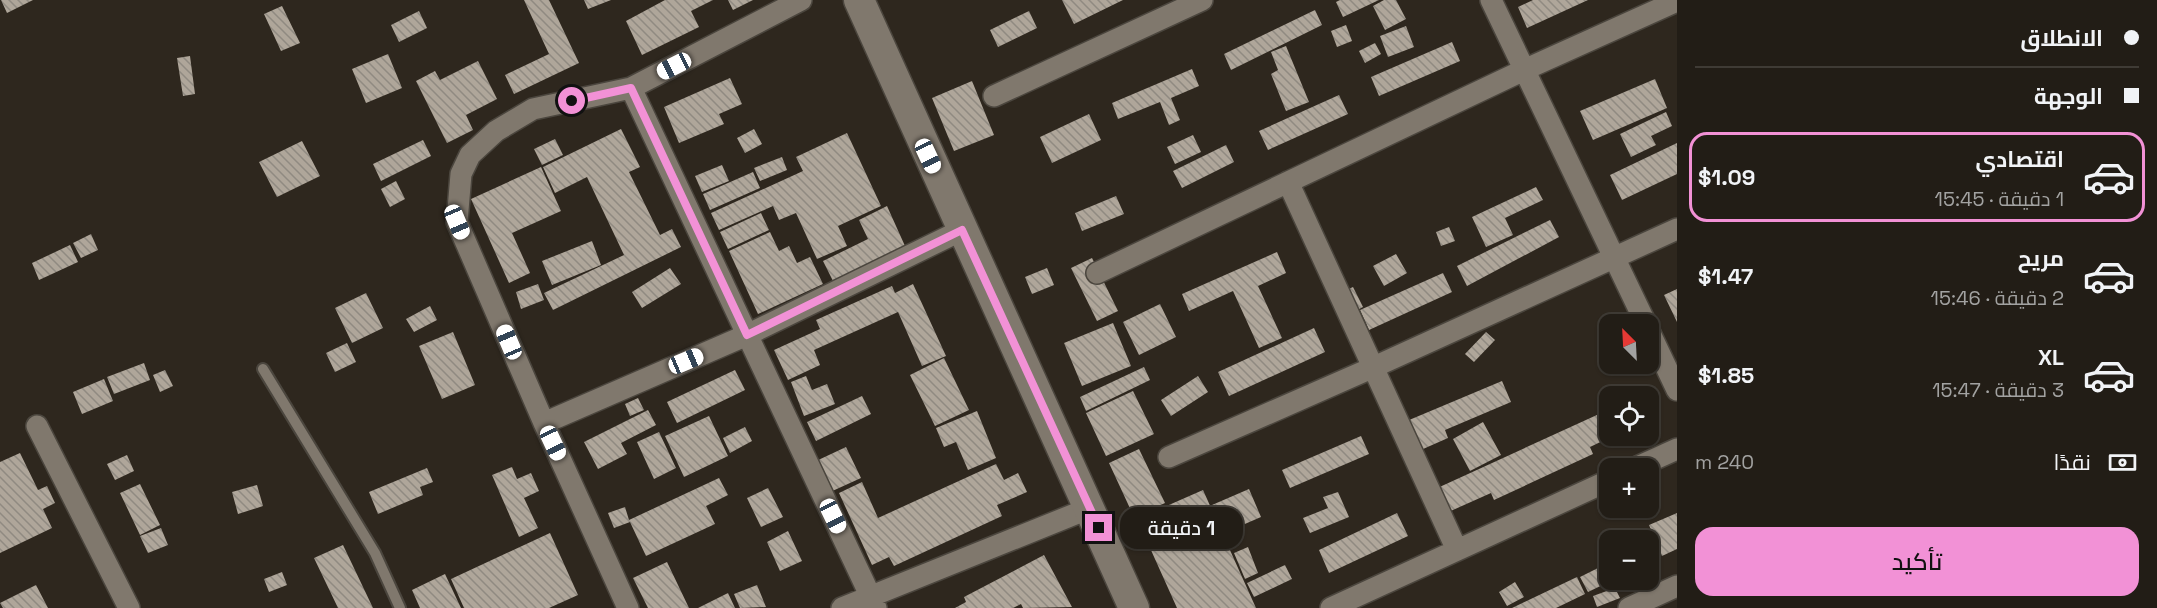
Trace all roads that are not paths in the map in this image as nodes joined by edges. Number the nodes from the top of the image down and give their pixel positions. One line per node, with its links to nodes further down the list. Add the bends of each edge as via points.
1 (801, 0): 7 (street)
2 (859, 0): 11 (main road)
3 (1202, 0): 8 (street)
4 (1491, 0): 6 (street)
5 (1677, 1): 6 (street)
6 (1526, 69): 9 (street); 12 (street)
7 (631, 88): 15 (street); 20 (street, via 533,109 496,131 470,155 461,174 457,222)
8 (994, 96)
9 (1288, 182): 13 (street); 17 (street)
10 (1677, 229): 12 (street)
11 (962, 230): 15 (street); 26 (main road)
12 (1615, 258): 14 (street); 17 (street)
13 (1096, 273)
14 (1641, 314)
15 (747, 335): 20 (street); 29 (street)
16 (1659, 352): 19 (street)
17 (1374, 368): 23 (street); 27 (street)
18 (263, 369): 31 (lane, via 375,553)
19 (1677, 390)
20 (544, 423): 32 (street)
21 (37, 426): 30 (street)
22 (1677, 449): 24 (street)
23 (1169, 457)
24 (1657, 458)
25 (1599, 485): 27 (street)
26 (1090, 508): 29 (street); 34 (main road)
27 (1457, 550): 35 (street)
28 (1677, 586): 36 (street)
29 (873, 602): 33 (street)
30 (129, 608)
31 (400, 608)
32 (628, 608)
33 (842, 608)
34 (1134, 608)
35 (1331, 608)
36 (1629, 608)

